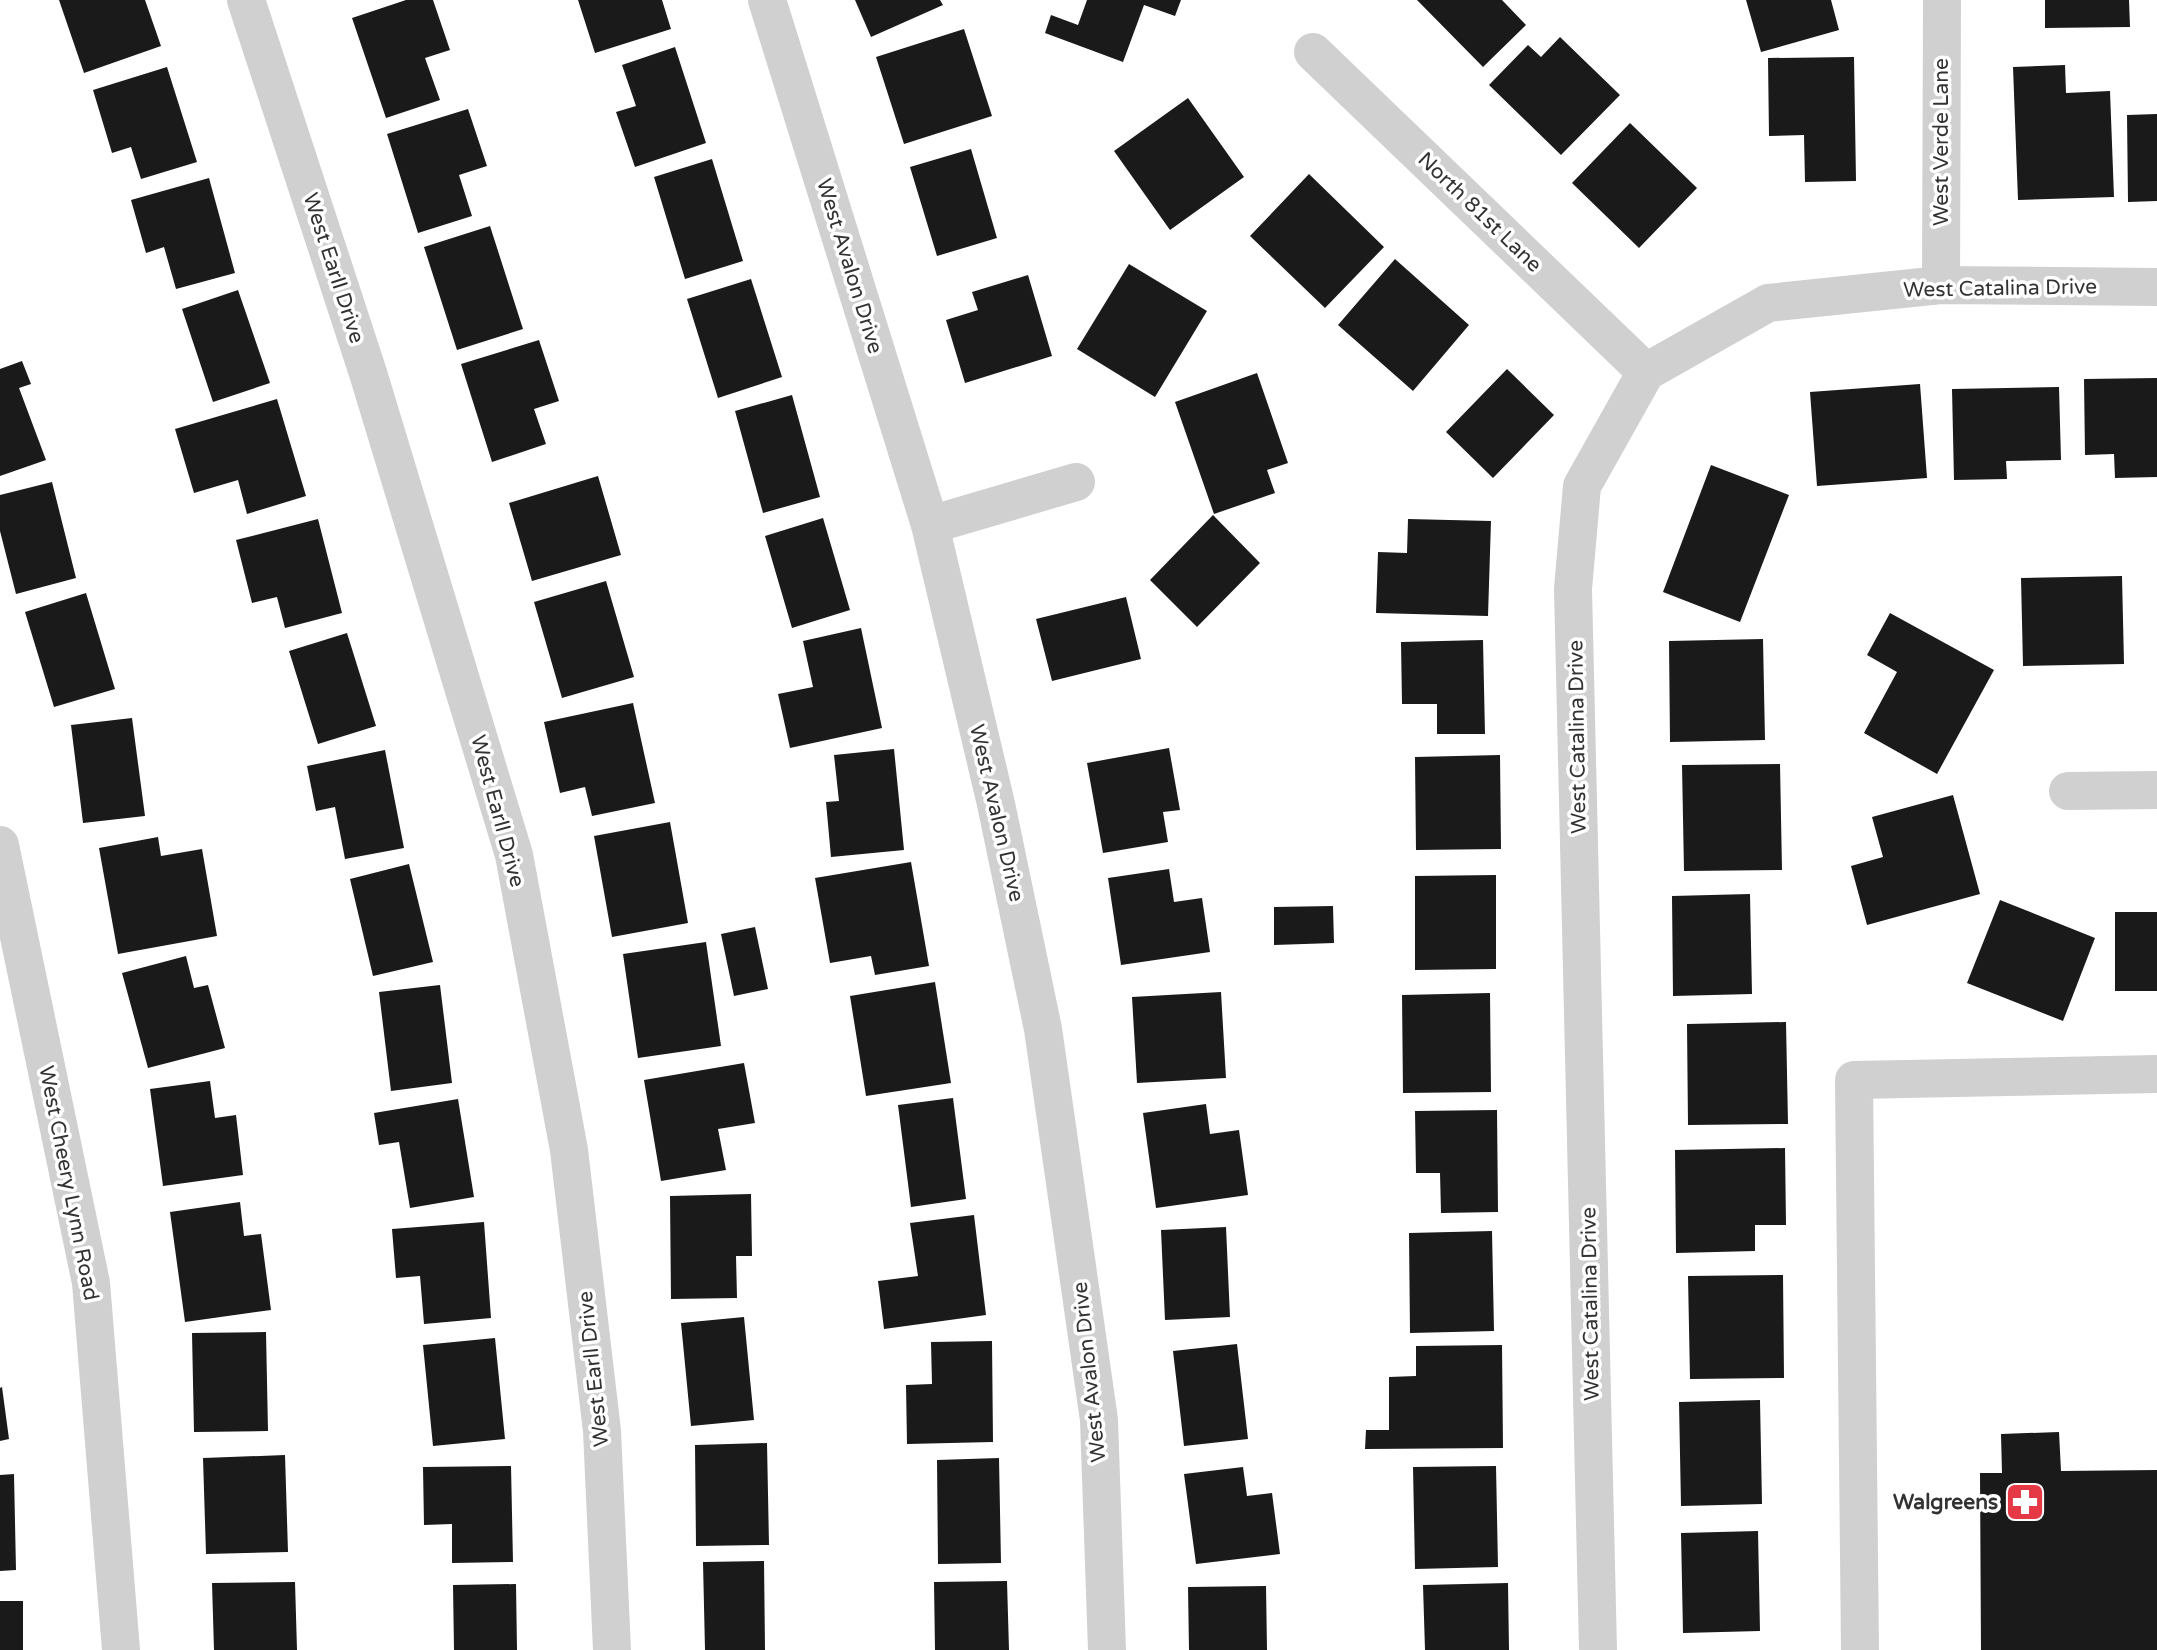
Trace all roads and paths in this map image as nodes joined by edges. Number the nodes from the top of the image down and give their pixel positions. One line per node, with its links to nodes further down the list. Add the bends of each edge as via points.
1 (246, 0): 15 (street, West Earll Drive, via 368,373 514,855 569,1150 601,1431)
2 (767, 0): 9 (street, West Avalon Drive)
3 (1942, 0): 5 (street, West Verde Lane)
4 (1313, 52): 7 (street, North 81st Lane)
5 (1941, 285): 6 (street, West Catalina Drive); 7 (street, West Catalina Drive, via 1768,303)
6 (2157, 287)
7 (1646, 372): 17 (street, West Catalina Drive, via 1581,486 1573,589)
8 (1076, 482): 9 (street)
9 (930, 525): 16 (street, West Avalon Drive, via 1044,1029 1099,1420)
10 (2157, 790): 11 (street)
11 (2068, 791)
12 (0, 845): 14 (street, West Cheery Lynn Road, via 91,1283)
13 (2157, 1073): 18 (street, via 1854,1080)
14 (121, 1650)
15 (612, 1650)
16 (1107, 1650)
17 (1598, 1650)
18 (1860, 1650)

